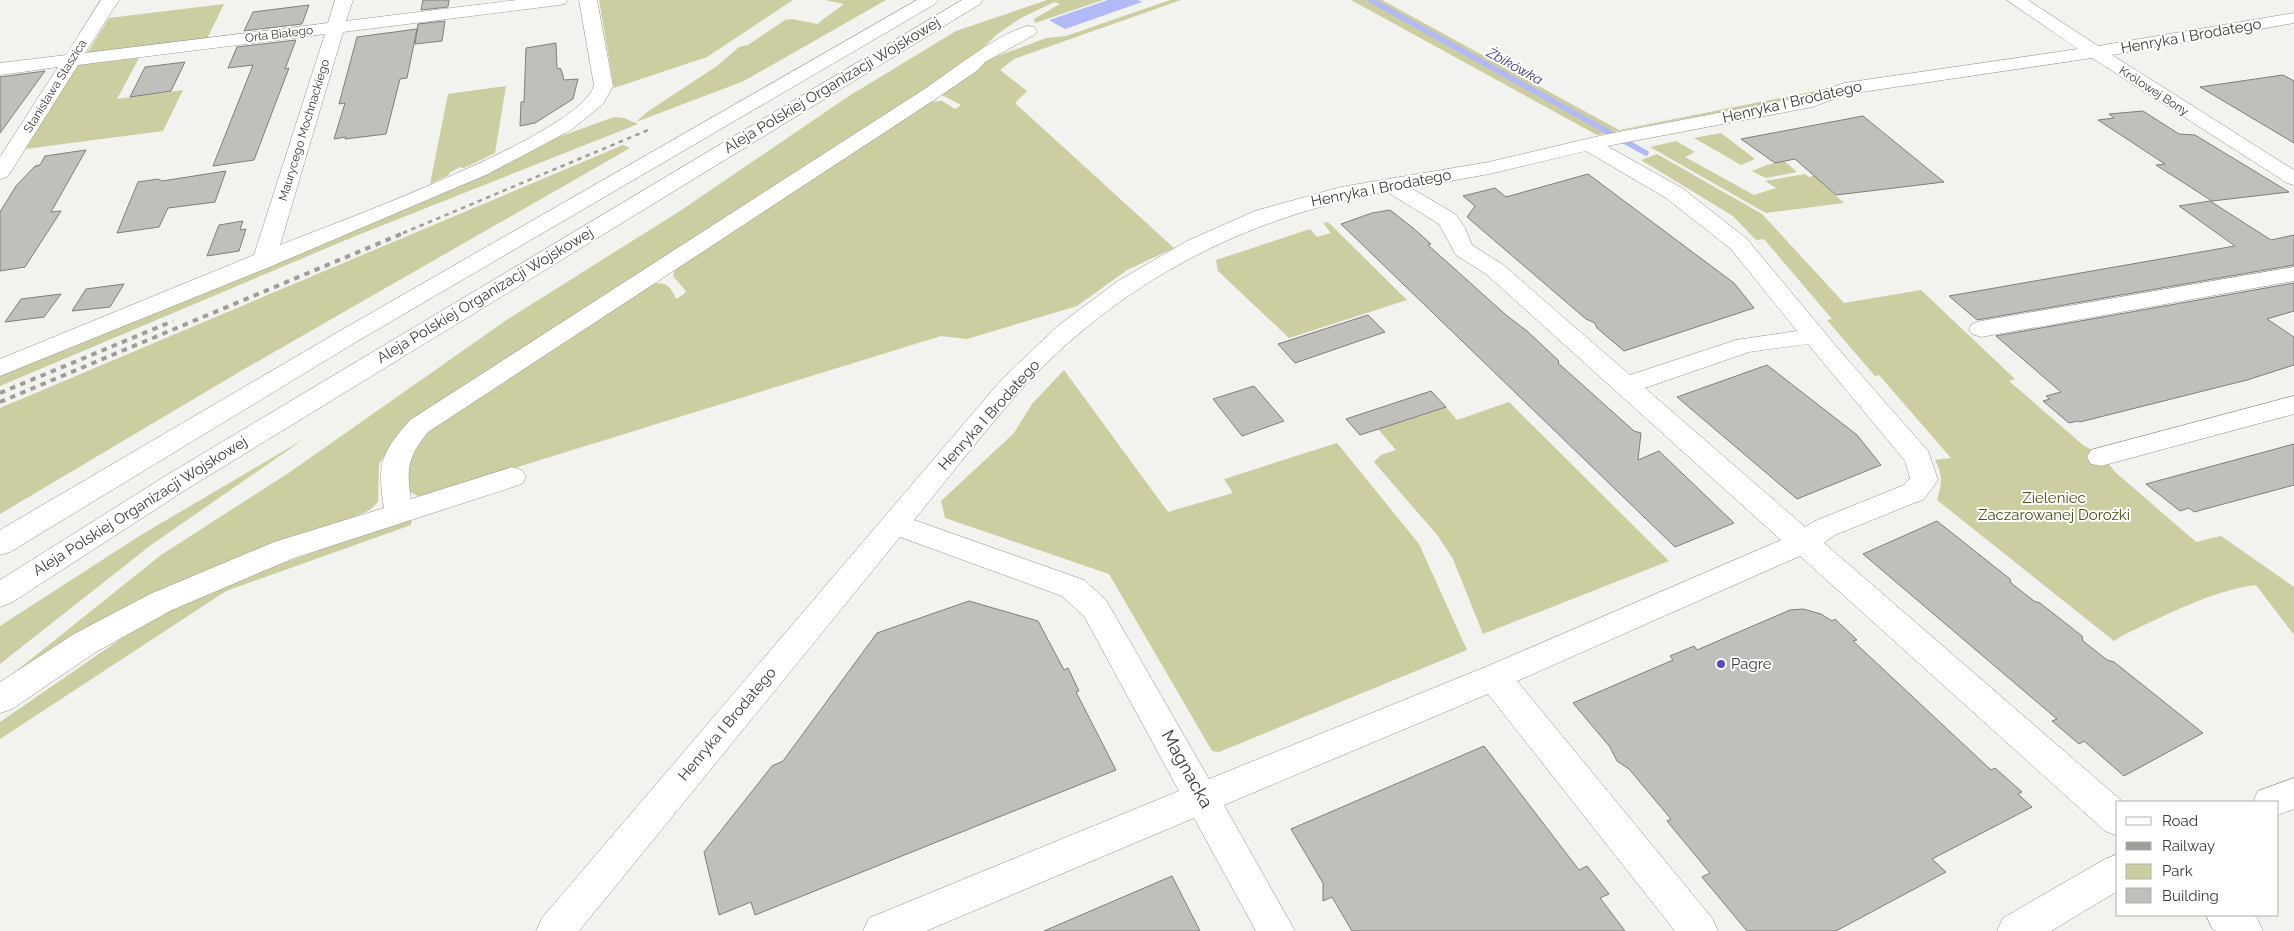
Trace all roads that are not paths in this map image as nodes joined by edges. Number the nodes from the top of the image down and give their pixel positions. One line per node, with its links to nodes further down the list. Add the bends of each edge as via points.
1 (110, 0): 12 (main road, Stanisława Staszica)
2 (344, 0): 9 (main road, Maurycego Mochnackiego)
3 (559, 0): 9 (main road, Orła Białego)
4 (588, 0): 18 (main road, via 603,88 582,113 521,151)
5 (929, 0): 30 (main road, Aleja Polskiej Organizacji Wojskowej, via 355,332)
6 (974, 0): 31 (main road, Aleja Polskiej Organizacji Wojskowej, via 177,482)
7 (2016, 0): 11 (main road, Królowej Bony)
8 (2294, 18): 11 (main road, Henryka I Brodatego)
9 (335, 28): 12 (main road, Orła Białego); 18 (main road, Maurycego Mochnackiego)
10 (1028, 31): 27 (main road, via 979,58 930,94 419,426 402,445 392,471)
11 (2095, 52): 14 (main road, Henryka I Brodatego, via 1840,90 1812,101); 16 (main road, Królowej Bony)
12 (72, 60): 13 (main road, Orła Białego); 15 (main road, Stanisława Staszica)
13 (0, 69)
14 (1599, 143): 17 (main road, Henryka I Brodatego, via 1489,168); 21 (main road, via 1674,194 1739,244)
15 (0, 173)
16 (2294, 179)
17 (1390, 184): 23 (main road, via 1446,219 1464,250 1494,269); 28 (main road, Henryka I Brodatego, via 1341,193 1263,216 1195,246 1126,286 1068,330 1011,385)
18 (264, 261): 22 (main road)
19 (2294, 274): 20 (main road)
20 (1981, 329)
21 (1814, 336): 23 (main road, via 1745,345); 29 (main road, via 1918,458 1924,480 1914,492 1825,528)
22 (0, 368)
23 (1625, 386): 29 (main road)
24 (2294, 405): 25 (main road)
25 (2101, 457)
26 (512, 477): 27 (main road)
27 (399, 514): 33 (main road, via 284,550 161,602 85,643)
28 (894, 524): 35 (main road, Magnacka, via 1073,588 1095,608); 40 (main road, Henryka I Brodatego)
29 (1804, 542): 32 (main road); 37 (main road)
30 (0, 544)
31 (0, 594)
32 (1494, 677): 35 (main road); 43 (main road)
33 (0, 699)
34 (2294, 793): 36 (main road)
35 (1203, 798): 41 (main road); 42 (main road, Magnacka)
36 (2273, 801)
37 (2116, 818)
38 (2116, 872): 44 (main road)
39 (2226, 916): 45 (main road)
40 (555, 931)
41 (882, 931)
42 (1276, 931)
43 (1699, 931)
44 (2016, 931)
45 (2244, 931)

